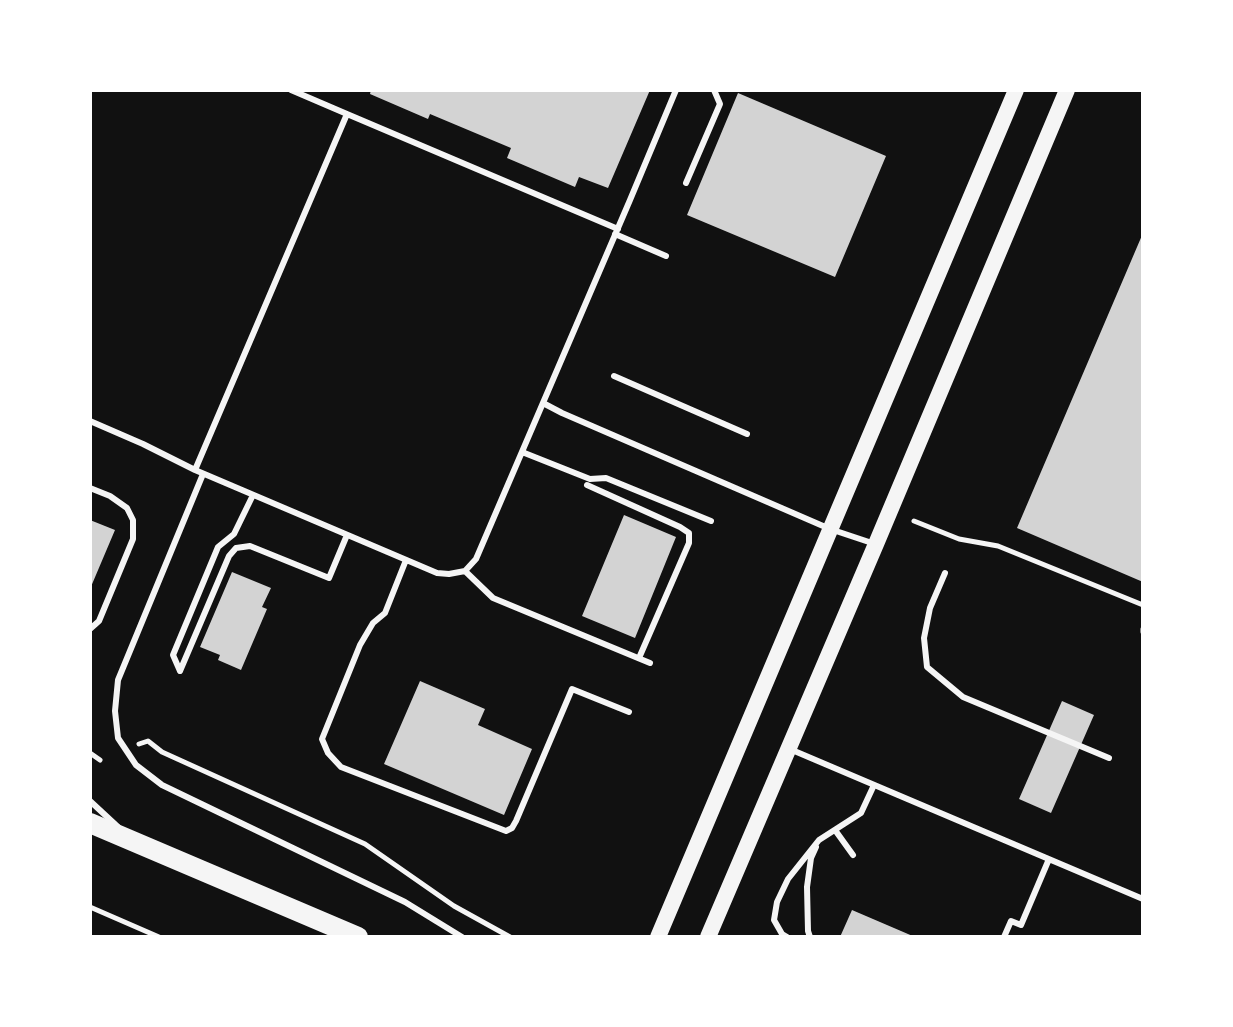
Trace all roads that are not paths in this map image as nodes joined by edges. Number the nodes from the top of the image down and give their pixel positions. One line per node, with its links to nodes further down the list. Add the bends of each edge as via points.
1 (291, 90): 6 (lane)
2 (676, 90): 8 (lane)
3 (714, 90): 7 (lane, via 720,104)
4 (1016, 90): 21 (main road)
5 (1067, 90): 23 (main road)
6 (347, 114): 8 (lane); 15 (lane)
7 (686, 183)
8 (616, 231): 9 (lane); 11 (lane)
9 (666, 256)
10 (614, 376): 13 (lane)
11 (543, 403): 14 (lane); 21 (lane)
12 (90, 421): 15 (lane)
13 (747, 434)
14 (522, 452): 20 (lane, via 590,479 606,478); 25 (lane, via 476,559)
15 (195, 470): 16 (lane)
16 (203, 474): 19 (lane); 43 (lane, via 118,680 118,738 136,765 162,785 405,902)
17 (587, 485): 28 (lane, via 689,533)
18 (90, 488): 27 (lane, via 127,508 133,539 99,621)
19 (253, 495): 22 (lane); 22 (lane, via 234,534 218,547 173,655 180,671 236,548 250,546 329,578)
20 (711, 521)
21 (830, 529): 23 (lane); 44 (main road)
22 (347, 535): 24 (lane)
23 (876, 544): 31 (main road)
24 (406, 560): 25 (lane, via 437,573); 30 (lane, via 385,613 360,645 322,739 341,767 506,831 516,821 572,689)
25 (465, 571): 28 (lane, via 493,598)
26 (945, 573): 32 (lane, via 924,638 927,667 963,697)
27 (90, 629)
28 (639, 658): 29 (lane)
29 (650, 663)
30 (629, 712)
31 (788, 748): 33 (lane); 45 (main road)
32 (1109, 758)
33 (874, 785): 36 (lane, via 861,813); 40 (lane)
34 (90, 801): 37 (lane)
35 (91, 825): 37 (main road)
36 (835, 830): 38 (lane); 39 (lane)
37 (132, 840): 42 (main road)
38 (819, 840): 46 (lane, via 777,902 774,920); 47 (lane, via 807,887)
39 (853, 855)
40 (1049, 859): 41 (lane); 48 (lane, via 1021,925 1011,921)
41 (1143, 899)
42 (358, 937)
43 (462, 937)
44 (658, 937)
45 (708, 937)
46 (787, 937)
47 (810, 937)
48 (1004, 937)

